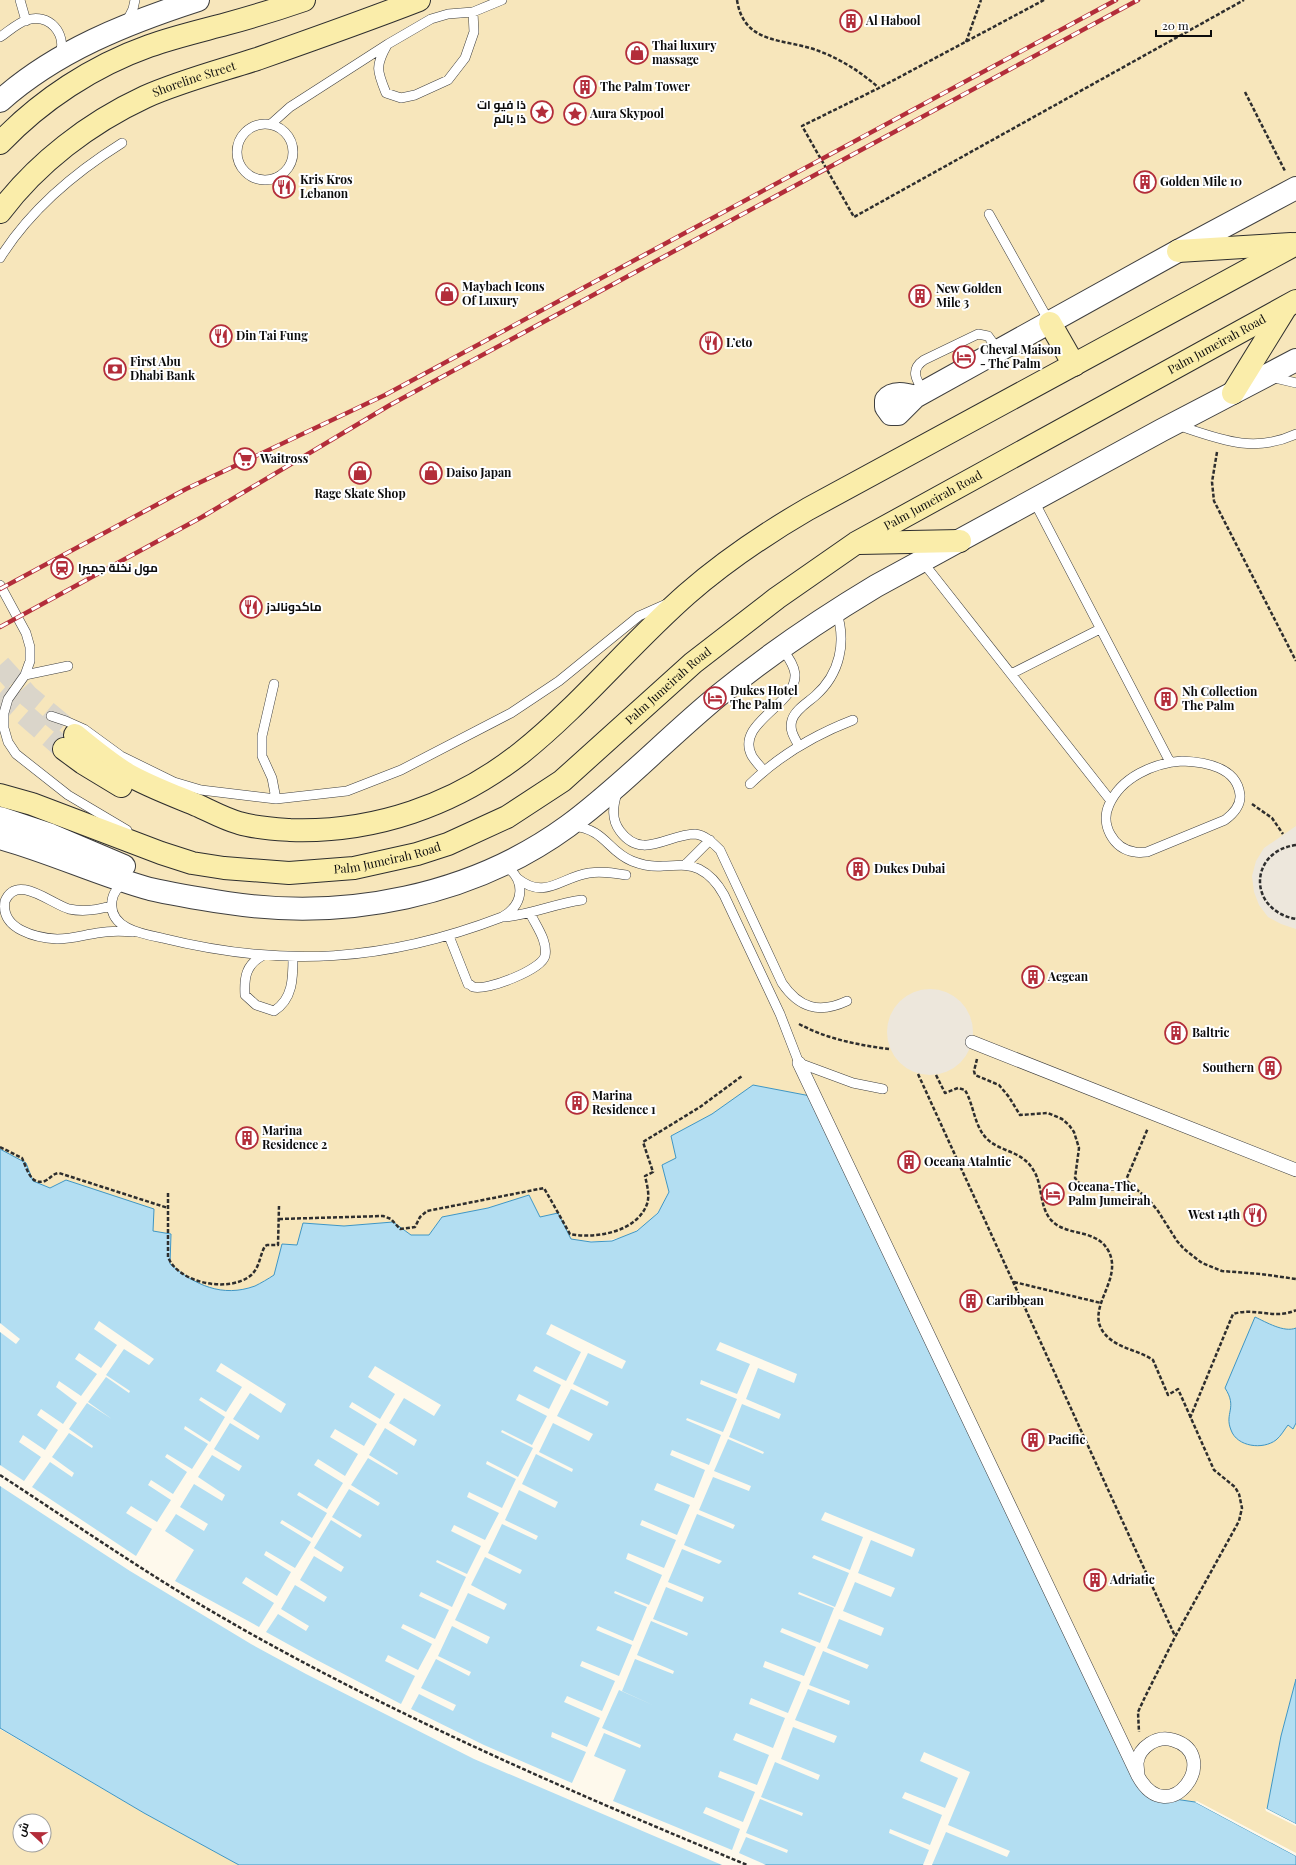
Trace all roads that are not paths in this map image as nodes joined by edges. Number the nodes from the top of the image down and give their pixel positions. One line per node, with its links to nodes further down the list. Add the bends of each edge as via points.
1 (20, 0): 8 (lane)
2 (135, 0): 9 (lane)
3 (193, 0): 9 (street)
4 (304, 0): 15 (main road, via 150,46 119,58 61,91)
5 (419, 0): 18 (main road, Shoreline Street, via 173,86 119,110 94,125 47,162)
6 (502, 0): 7 (lane)
7 (473, 12): 11 (lane, via 448,14 431,19); 11 (lane, via 474,32 465,58 448,80 415,95 400,98 386,93 380,78 378,61)
8 (26, 21): 10 (lane); 12 (lane, via 36,18 56,27 61,37 62,48)
9 (122, 28): 12 (street)
10 (0, 37)
11 (388, 44): 14 (lane, via 290,107)
12 (59, 58): 13 (street)
13 (0, 101)
14 (271, 124): 14 (lane, via 252,127 244,132 239,141 238,160 249,175 258,179 267,179 283,173 292,158 292,149 286,133)
15 (0, 143)
16 (122, 144): 22 (lane, via 88,166 56,192 18,232)
17 (1295, 188): 21 (street)
18 (0, 212)
19 (992, 214): 24 (lane)
20 (1296, 244): 21 (main road); 26 (main road)
21 (1178, 251): 24 (street)
22 (0, 258)
23 (1291, 304): 29 (main road); 35 (main road, Palm Jumeirah Road)
24 (1053, 321): 26 (main road); 30 (street)
25 (1296, 360): 27 (street)
26 (1074, 365): 38 (main road, via 808,509 744,548)
27 (1265, 376): 28 (lane); 29 (street)
28 (1296, 383)
29 (1233, 393): 31 (street)
30 (920, 395)
31 (1173, 424): 32 (lane, via 1219,439 1253,445 1270,443); 33 (street)
32 (1296, 434)
33 (1034, 501): 34 (street); 40 (lane)
34 (960, 541): 35 (main road); 36 (street)
35 (856, 543): 61 (main road, Palm Jumeirah Road, via 776,598 717,644 562,781 535,800 478,831 430,850 386,863 321,872 282,873 224,868 192,863)
36 (922, 561): 39 (street); 43 (lane)
37 (0, 585): 44 (lane, via 26,633 30,647 30,661)
38 (686, 595): 48 (main road, via 547,732 519,755 458,793 396,818 352,828 314,831 276,829 239,823 158,789); 55 (lane, via 639,616 559,681 511,713 456,743 400,770 346,791)
39 (836, 610): 41 (street); 49 (lane, via 842,635 840,658 823,689 794,714 791,733)
40 (1100, 629): 43 (lane); 50 (lane)
41 (781, 647): 51 (lane, via 792,665 795,681 787,696 760,722 749,743 752,756); 52 (street, via 716,698)
42 (68, 666): 44 (lane)
43 (1011, 674): 56 (lane)
44 (25, 675): 61 (lane, via 8,699 4,713 4,728 8,742 16,754 68,795)
45 (274, 684): 55 (lane, via 262,736 262,756 272,778)
46 (51, 716): 55 (lane, via 84,729 121,756 174,782 201,790)
47 (853, 720): 49 (lane)
48 (69, 742)
49 (798, 746): 51 (lane)
50 (1170, 762): 56 (lane, via 1145,770 1134,777); 56 (lane, via 1195,762 1228,772 1235,779 1240,796 1233,814 1225,820 1147,852 1134,852 1123,848 1108,830 1106,817)
51 (764, 770): 53 (lane)
52 (619, 784): 58 (street); 60 (lane, via 613,804 613,816 623,835 633,842 654,845 696,834)
53 (750, 784)
54 (0, 795): 61 (main road, Palm Jumeirah Road, via 40,806)
55 (276, 799)
56 (1111, 801)
57 (0, 818): 66 (street, via 51,835)
58 (568, 825): 62 (lane, via 599,834 622,856 641,864); 63 (street)
59 (0, 838): 65 (street)
60 (710, 840): 62 (lane); 75 (lane, via 724,856 782,983 789,993 799,1002 823,1008)
61 (161, 854)
62 (686, 864): 77 (lane, via 698,868 718,884 780,1014)
63 (510, 872): 64 (lane, via 533,887 542,888 588,873); 66 (street, via 384,902 353,906 260,907); 70 (lane, via 520,887 519,896 510,912)
64 (626, 875)
65 (127, 882): 66 (street); 68 (lane, via 115,891)
66 (198, 898)
67 (582, 900): 69 (lane, via 556,904)
68 (111, 906): 71 (lane, via 118,921); 71 (lane, via 83,911 69,909 26,889 11,893 5,900 3,915 13,928 45,938)
69 (530, 913): 70 (lane); 72 (lane, via 544,941 543,960 529,971 486,986 473,987 468,984)
70 (502, 917): 72 (lane)
71 (137, 932): 73 (lane, via 203,948)
72 (449, 936): 74 (lane, via 371,953)
73 (262, 956): 74 (lane); 74 (lane, via 252,962 249,968 244,985 245,995 256,1005 274,1011 287,1000 293,982)
74 (293, 957)
75 (847, 1001)
76 (977, 1044): 79 (street)
77 (799, 1062): 78 (lane, via 854,1083); 80 (street)
78 (883, 1089)
79 (1296, 1170)
80 (1138, 1776): 80 (street, via 1144,1786 1153,1793 1164,1796 1176,1794 1186,1787 1193,1777 1194,1765 1191,1754 1173,1739 1160,1739 1149,1744 1141,1752 1137,1764)

